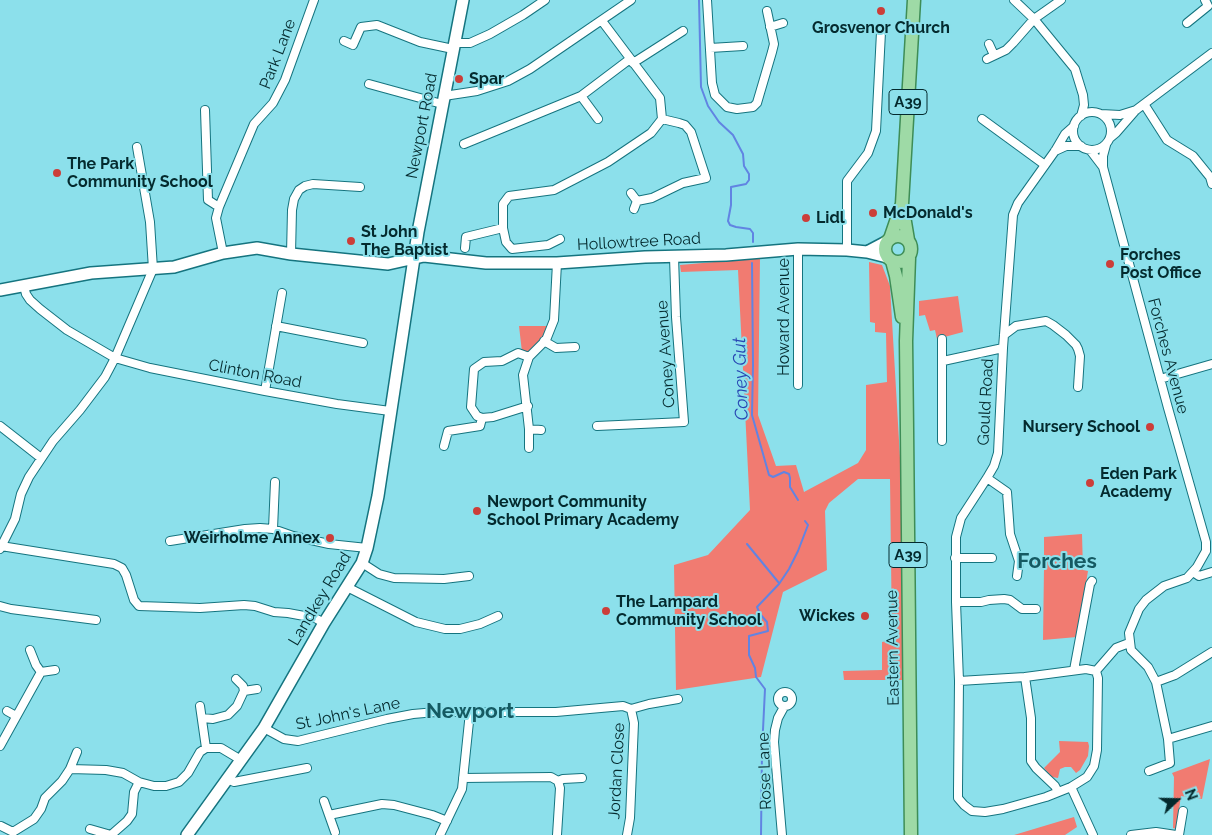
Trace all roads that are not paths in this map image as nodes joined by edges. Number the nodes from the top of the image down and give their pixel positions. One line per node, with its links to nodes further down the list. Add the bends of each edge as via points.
1 (314, 0): 53 (street, Park Lane, via 285,80 273,103 254,124)
2 (463, 0): 21 (main road, Newport Road)
3 (545, 0): 21 (street, via 490,34)
4 (631, 0): 9 (street)
5 (707, 0): 23 (street)
6 (914, 0): 52 (main road, A39)
7 (1014, 0): 12 (street)
8 (1061, 0): 12 (street)
9 (622, 3): 13 (street)
10 (1208, 3): 15 (street)
11 (767, 11): 16 (street)
12 (1034, 19): 20 (street, via 1006,50 991,57); 27 (street, via 1075,69)
13 (602, 21): 25 (street); 29 (street, via 508,81)
14 (783, 23): 16 (street)
15 (1186, 23)
16 (770, 27): 23 (street, via 774,44 753,107 727,107 715,96)
17 (683, 31): 25 (street)
18 (881, 32): 61 (street, via 876,131 868,153 847,181)
19 (344, 41): 21 (street, via 353,45 361,27 377,25 420,42)
20 (989, 44)
21 (454, 46): 29 (main road, Newport Road)
22 (744, 46): 23 (street)
23 (710, 48)
24 (1212, 53): 30 (street)
25 (632, 61): 28 (street); 36 (street, via 660,98)
26 (369, 84): 29 (street)
27 (1083, 95): 33 (street); 34 (street)
28 (580, 96): 35 (street); 40 (street)
29 (443, 100): 66 (main road, Newport Road)
30 (1144, 104): 32 (street); 48 (street, via 1167,140 1193,156)
31 (205, 110): 53 (street, via 208,200)
32 (1136, 110): 33 (street, via 1120,115); 39 (street)
33 (1099, 114): 34 (street, via 1088,112); 39 (street, via 1111,126)
34 (1081, 116): 38 (street)
35 (598, 119)
36 (662, 119): 51 (street, via 685,125 690,132 706,181 683,183 652,198); 55 (street, via 651,133 608,162 554,190 509,196 503,204)
37 (982, 119): 46 (street)
38 (1074, 126): 42 (street, via 1074,136); 45 (street, Gould Road)
39 (1110, 138): 41 (street)
40 (464, 144)
41 (1106, 145): 44 (street); 47 (street, Forches Avenue)
42 (1081, 146): 44 (street); 45 (street, via 1066,146)
43 (136, 147): 70 (street, via 150,222)
44 (1090, 150): 47 (street, Forches Avenue)
45 (1055, 151): 46 (street, Gould Road)
46 (1045, 165): 74 (street, Gould Road, via 1013,215)
47 (1103, 168): 88 (street, Forches Avenue)
48 (1211, 179)
49 (360, 187): 64 (street, via 313,184 299,190 292,210)
50 (631, 193): 51 (street)
51 (637, 200): 54 (street)
52 (902, 204): 57 (main road, A39); 58 (main road, A39)
53 (220, 207): 63 (street, Park Lane, via 216,218)
54 (634, 209)
55 (503, 228): 56 (street, via 506,242 512,249 548,245); 59 (street, via 466,237)
56 (560, 239)
57 (908, 240): 58 (main road, via 899,236); 67 (main road)
58 (888, 241): 62 (main road); 68 (main road, via 885,247)
59 (465, 248)
60 (798, 249): 61 (main road, Hollowtree Road); 65 (main road, Hollowtree Road); 89 (street, Howard Avenue)
61 (847, 250): 62 (main road, Hollowtree Road)
62 (867, 252): 68 (main road, Hollowtree Road)
63 (223, 253): 64 (main road, Hollowtree Road, via 256,248); 70 (main road, Hollowtree Road, via 174,267)
64 (291, 254): 66 (main road, Hollowtree Road, via 388,264)
65 (674, 257): 69 (main road, Hollowtree Road); 96 (street, Coney Avenue, via 684,422)
66 (414, 258): 69 (main road, Hollowtree Road); 93 (main road, Landkey Road)
67 (909, 258): 68 (main road, via 901,263); 80 (main road, Eastern Avenue / A39)
68 (889, 259): 80 (main road, Eastern Avenue / A39, via 896,276)
69 (557, 263): 79 (street, via 554,320)
70 (153, 269): 71 (main road, Hollowtree Road, via 91,273); 85 (street)
71 (24, 286): 72 (main road, Hollowtree Road); 85 (street, Clinton Road, via 26,294 40,309)
72 (0, 290)
73 (282, 293): 75 (street)
74 (1005, 318): 76 (street); 77 (street, Gould Road)
75 (276, 326): 81 (street); 91 (street)
76 (1016, 326): 77 (street); 90 (street, via 1046,321 1066,335 1076,345 1080,356)
77 (1004, 336): 83 (street, Gould Road)
78 (942, 340): 86 (street)
79 (544, 341): 82 (street, via 556,348); 84 (street)
80 (906, 341): 179 (main road, Eastern Avenue / A39)
81 (363, 343)
82 (575, 347)
83 (1003, 348): 86 (street); 103 (street, Gould Road, via 998,453)
84 (529, 357): 92 (street, via 524,375); 94 (street, via 518,353 474,368 471,407)
85 (115, 358): 91 (street, Clinton Road); 102 (street, via 92,395)
86 (943, 361): 99 (street)
87 (1212, 364): 88 (street)
88 (1160, 379): 109 (street, Forches Avenue)
89 (798, 385)
90 (1078, 387)
91 (265, 391): 93 (street, Clinton Road)
92 (528, 406): 94 (street, via 493,418); 97 (street)
93 (390, 411): 108 (main road, Landkey Road)
94 (482, 418): 100 (street, via 480,426 448,431)
95 (0, 426): 102 (street)
96 (596, 426)
97 (529, 429): 98 (street); 101 (street)
98 (540, 430)
99 (942, 441)
100 (444, 446)
101 (529, 448)
102 (41, 458): 107 (street, via 21,494 15,519)
103 (987, 478): 110 (street, Gould Road, via 961,518); 116 (street, via 1007,492 1010,534 1019,561)
104 (275, 482): 105 (street)
105 (273, 529): 106 (street, via 245,529); 108 (street, via 312,541)
106 (170, 540)
107 (1, 548): 126 (street, via 114,564 122,568 139,606 255,606 315,618)
108 (367, 548): 112 (main road, Landkey Road)
109 (1209, 552): 113 (street)
110 (955, 558): 111 (street); 119 (street, Gould Road)
111 (992, 558)
112 (362, 563): 115 (street, via 379,574 394,578); 118 (main road, Landkey Road)
113 (1193, 572): 114 (street, via 1199,576); 127 (street, via 1187,578 1164,586 1146,600 1129,633)
114 (1212, 572)
115 (469, 576)
116 (1017, 576)
117 (1092, 581): 131 (street)
118 (347, 587): 123 (street, via 416,622 445,629 460,629); 126 (main road, Landkey Road)
119 (956, 602): 122 (street, via 983,605 989,600 1004,599 1022,609); 136 (street, Gould Road)
120 (0, 606): 124 (street)
121 (85, 609): 124 (street)
122 (1036, 609)
123 (498, 616)
124 (84, 618): 125 (street)
125 (96, 620)
126 (324, 623): 149 (main road, Landkey Road)
127 (1129, 643): 132 (street, via 1116,648); 137 (street)
128 (30, 650): 133 (street)
129 (1212, 652): 137 (street, via 1175,675)
130 (56, 670): 133 (street)
131 (1074, 670): 132 (street); 134 (street)
132 (1096, 671): 163 (street, via 1097,750 1094,766 1087,776)
133 (42, 672): 146 (street)
134 (1025, 677): 136 (street); 164 (street, via 1031,718 1031,760)
135 (236, 679): 139 (street)
136 (959, 680): 164 (street, Gould Road, via 958,798 964,805 972,811 986,812)
137 (1156, 682): 150 (street)
138 (257, 689): 139 (street)
139 (244, 691): 147 (street, via 228,715)
140 (678, 699): 143 (street, St John's Lane)
141 (200, 706): 147 (street)
142 (784, 707): 178 (street, Rose Lane, via 778,718 774,742)
143 (631, 709): 145 (street, St John's Lane, via 624,706 556,712); 177 (street, Jordan Close, via 634,723)
144 (7, 711): 146 (street)
145 (470, 712): 149 (street, St John's Lane, via 404,716 298,741 284,739); 158 (street)
146 (16, 716): 151 (street)
147 (202, 718): 152 (street)
148 (1212, 726): 150 (street)
149 (264, 728): 154 (main road, Landkey Road)
150 (1168, 739): 157 (street, via 1170,763)
151 (0, 746)
152 (206, 748): 154 (street, via 221,748); 162 (street, via 179,782 154,786)
153 (77, 752): 156 (street)
154 (241, 760): 160 (main road, Landkey Road)
155 (307, 768): 160 (street, via 234,782)
156 (70, 769): 162 (street, via 106,770); 172 (street, via 45,798 34,819)
157 (1149, 771)
158 (463, 778): 161 (street, via 551,777); 168 (street, via 462,789)
159 (582, 778): 161 (street)
160 (228, 779): 174 (main road, Landkey Road)
161 (558, 781): 176 (street)
162 (139, 782): 173 (street, via 134,792 132,814)
163 (1071, 787): 164 (street); 180 (street)
164 (1058, 792)
165 (324, 801): 167 (street)
166 (1183, 811): 182 (street)
167 (329, 815): 168 (street, via 382,804); 171 (street)
168 (447, 821): 175 (street)
169 (1, 826): 172 (street)
170 (90, 829): 173 (street)
171 (335, 832)
172 (14, 834)
173 (111, 835)
174 (187, 835)
175 (440, 835)
176 (557, 835)
177 (627, 835)
178 (782, 835)
179 (911, 835)
180 (1093, 835)
181 (1131, 835): 182 (street, via 1156,832)
182 (1177, 835)

